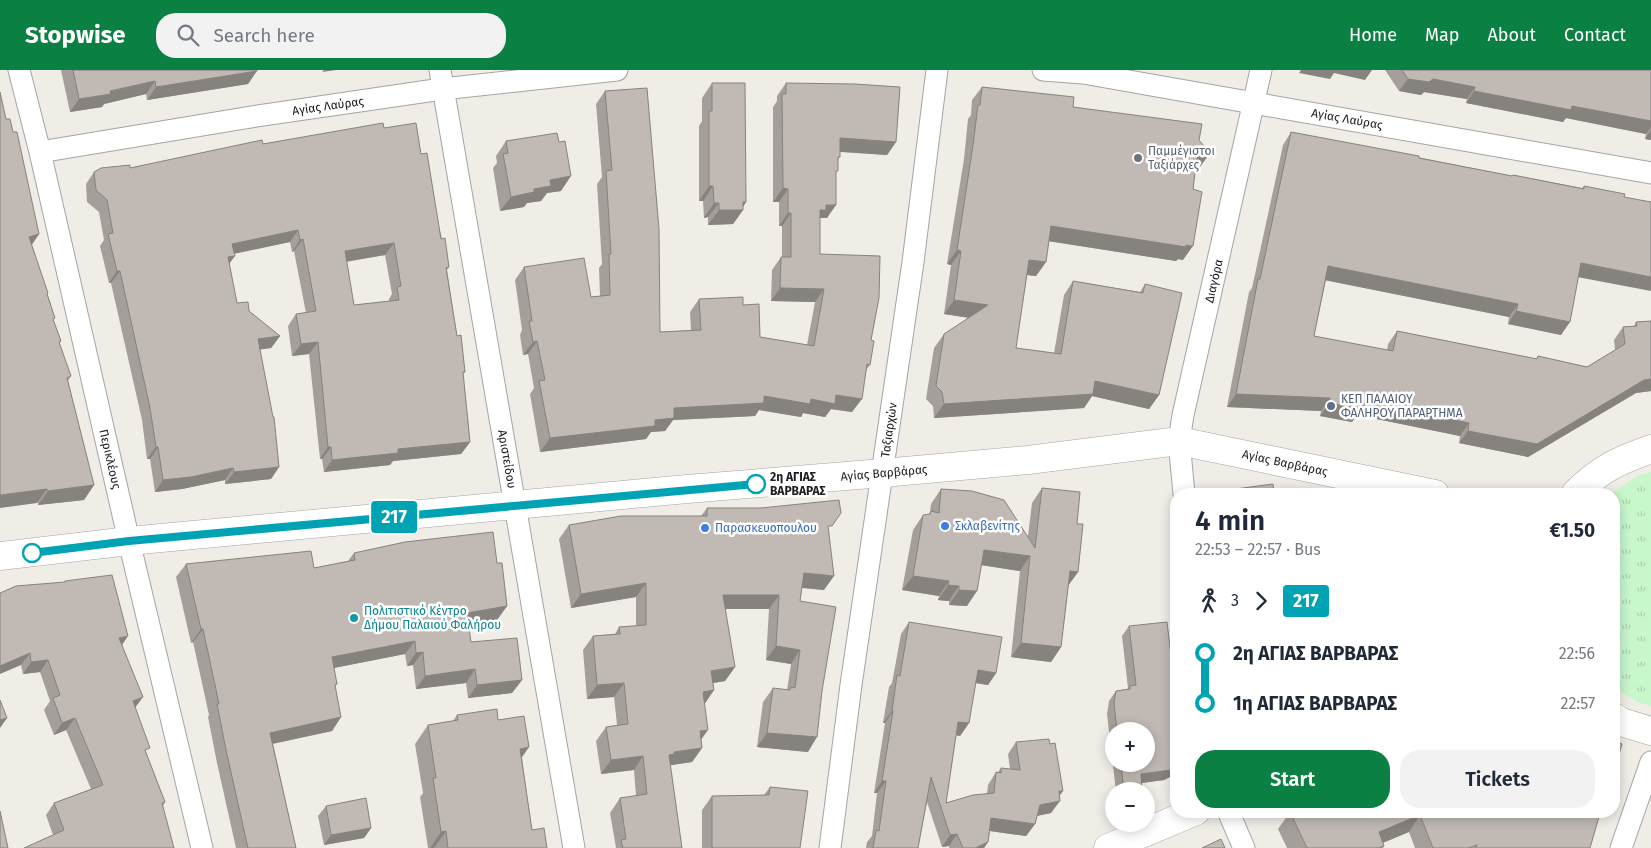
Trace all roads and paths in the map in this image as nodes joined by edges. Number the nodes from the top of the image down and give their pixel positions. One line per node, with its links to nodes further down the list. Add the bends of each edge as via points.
1 (19, 70): 8 (street, Περικλέους)
2 (617, 70): 6 (street, Αγίας Λαύρας)
3 (937, 70): 12 (street, Ταξιαρχών)
4 (1043, 70): 7 (street, Αγίας Λαύρας, via 1083,73)
5 (1261, 70): 7 (street, Διαγόρα)
6 (441, 80): 8 (street, Αγίας Λαύρας, via 257,116); 16 (street, Αριστείδου)
7 (1254, 102): 9 (street, Αγίας Λαύρας); 10 (street, Διαγόρα)
8 (40, 152): 17 (street, Περικλέους)
9 (1651, 173)
10 (1179, 441): 12 (street, Αγίας Βαρβάρας); 13 (street, Διαγόρα); 14 (street, Αγίας Βαρβάρας)
11 (1651, 448): 15 (street, via 1609,465)
12 (883, 474): 16 (street, Αγίας Βαρβάρας); 26 (street, Ταξιαρχών)
13 (1183, 488)
14 (1406, 488)
15 (1581, 488)
16 (515, 506): 17 (street, Αγίας Βαρβάρας); 25 (street, Αριστείδου)
17 (129, 541): 18 (street, Αγίας Βαρβάρας); 24 (street, Περικλέους)
18 (0, 556)
19 (1620, 721): 20 (street)
20 (1651, 731)
21 (1651, 762): 29 (street)
22 (1179, 818): 27 (street)
23 (1231, 818): 28 (street)
24 (202, 848)
25 (574, 848)
26 (830, 848)
27 (1108, 848)
28 (1244, 848)
29 (1621, 848)

